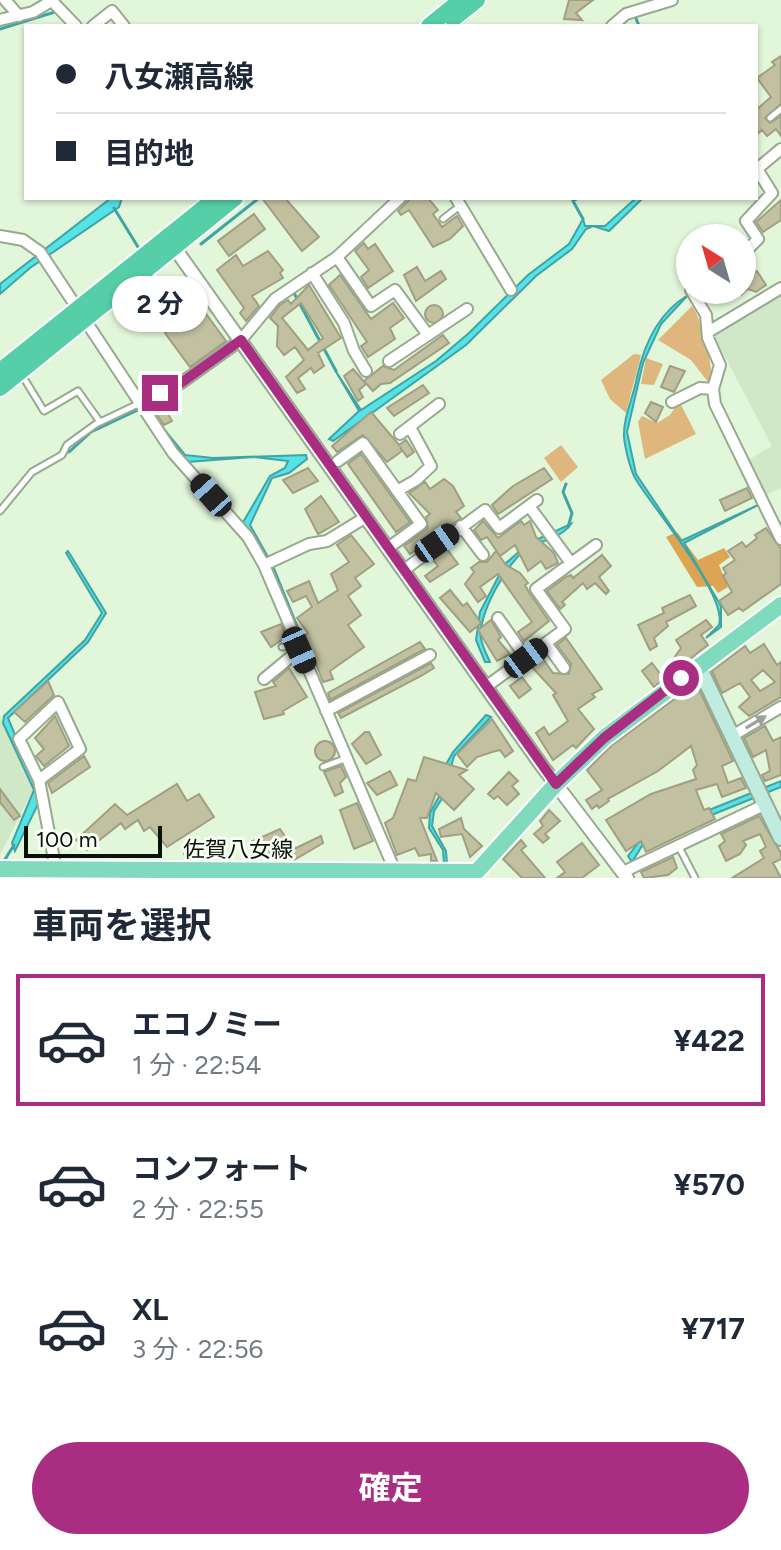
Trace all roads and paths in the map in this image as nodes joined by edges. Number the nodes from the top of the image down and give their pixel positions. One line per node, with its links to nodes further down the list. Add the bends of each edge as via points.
1 (5, 0): 6 (street)
2 (52, 0): 6 (street); 8 (street)
3 (461, 0): 11 (highway)
4 (477, 0): 12 (highway)
5 (672, 0): 13 (street, via 626,14)
6 (19, 16): 7 (street)
7 (0, 20)
8 (74, 24)
9 (96, 24): 10 (street, via 112,11)
10 (122, 24)
11 (431, 24)
12 (447, 24)
13 (614, 24)
14 (781, 109): 15 (lane)
15 (770, 118)
16 (781, 149): 17 (street)
17 (758, 168)
18 (758, 171): 24 (street, via 772,193)
19 (214, 200): 26 (highway)
20 (232, 200): 26 (highway)
21 (398, 200): 27 (street)
22 (459, 202): 23 (lane); 30 (street)
23 (443, 219)
24 (748, 224)
25 (0, 236): 33 (street, via 23,240 43,256)
26 (171, 242): 33 (highway); 36 (street)
27 (337, 257): 28 (street); 35 (street, via 371,306 395,290)
28 (312, 273): 36 (street, via 275,299); 39 (street)
29 (781, 288): 34 (street)
30 (511, 290)
31 (699, 304): 34 (street)
32 (467, 309): 35 (street)
33 (82, 316): 38 (highway); 41 (highway); 44 (street)
34 (708, 332): 42 (street, via 720,365)
35 (428, 335): 37 (street)
36 (241, 340): 44 (street, via 181,383); 52 (street)
37 (389, 361)
38 (0, 371)
39 (366, 371)
40 (25, 380): 46 (lane, via 44,411 78,391)
41 (0, 388)
42 (713, 389): 43 (street, via 700,388); 54 (street, via 715,404)
43 (672, 402)
44 (139, 403): 46 (lane); 59 (street, via 173,453 248,537)
45 (439, 404): 47 (street)
46 (100, 422): 51 (lane, via 28,476)
47 (410, 427): 48 (street); 50 (street, via 431,466)
48 (400, 434)
49 (338, 461): 50 (street, via 363,443)
50 (397, 491): 56 (street, via 421,524)
51 (0, 511)
52 (366, 517): 56 (street); 59 (street, via 327,541)
53 (461, 526): 57 (street); 58 (street, via 485,510 499,528 533,503); 60 (street)
54 (781, 539)
55 (596, 545): 58 (street)
56 (388, 548): 60 (street)
57 (483, 555)
58 (571, 563): 64 (street, via 536,589 565,629)
59 (264, 565): 63 (street)
60 (404, 570): 71 (street)
61 (781, 605): 68 (main road)
62 (498, 618): 67 (street)
63 (298, 642): 65 (lane); 70 (street); 73 (street)
64 (546, 643): 67 (street); 69 (street)
65 (282, 647)
66 (430, 655): 73 (street)
67 (526, 658): 71 (street)
68 (698, 665): 74 (main road); 78 (main road, via 604,738)
69 (564, 668)
70 (264, 679)
71 (487, 686): 78 (street)
72 (781, 707): 74 (street, one-way to 72)
73 (326, 711): 75 (street)
74 (732, 736): 79 (main road)
75 (353, 764): 76 (lane); 84 (street)
76 (323, 767)
77 (39, 780): 77 (street, via 19,739 58,702 80,749); 83 (street)
78 (556, 784): 85 (main road); 86 (street)
79 (764, 805): 80 (main road); 81 (street)
80 (781, 838)
81 (678, 847): 86 (street); 87 (lane)
82 (0, 869): 83 (main road, 佐賀八女線)
83 (56, 870): 84 (main road, 佐賀八女線)
84 (397, 875): 85 (main road, 佐賀八女線)
85 (478, 876)
86 (622, 876)
87 (695, 878)

